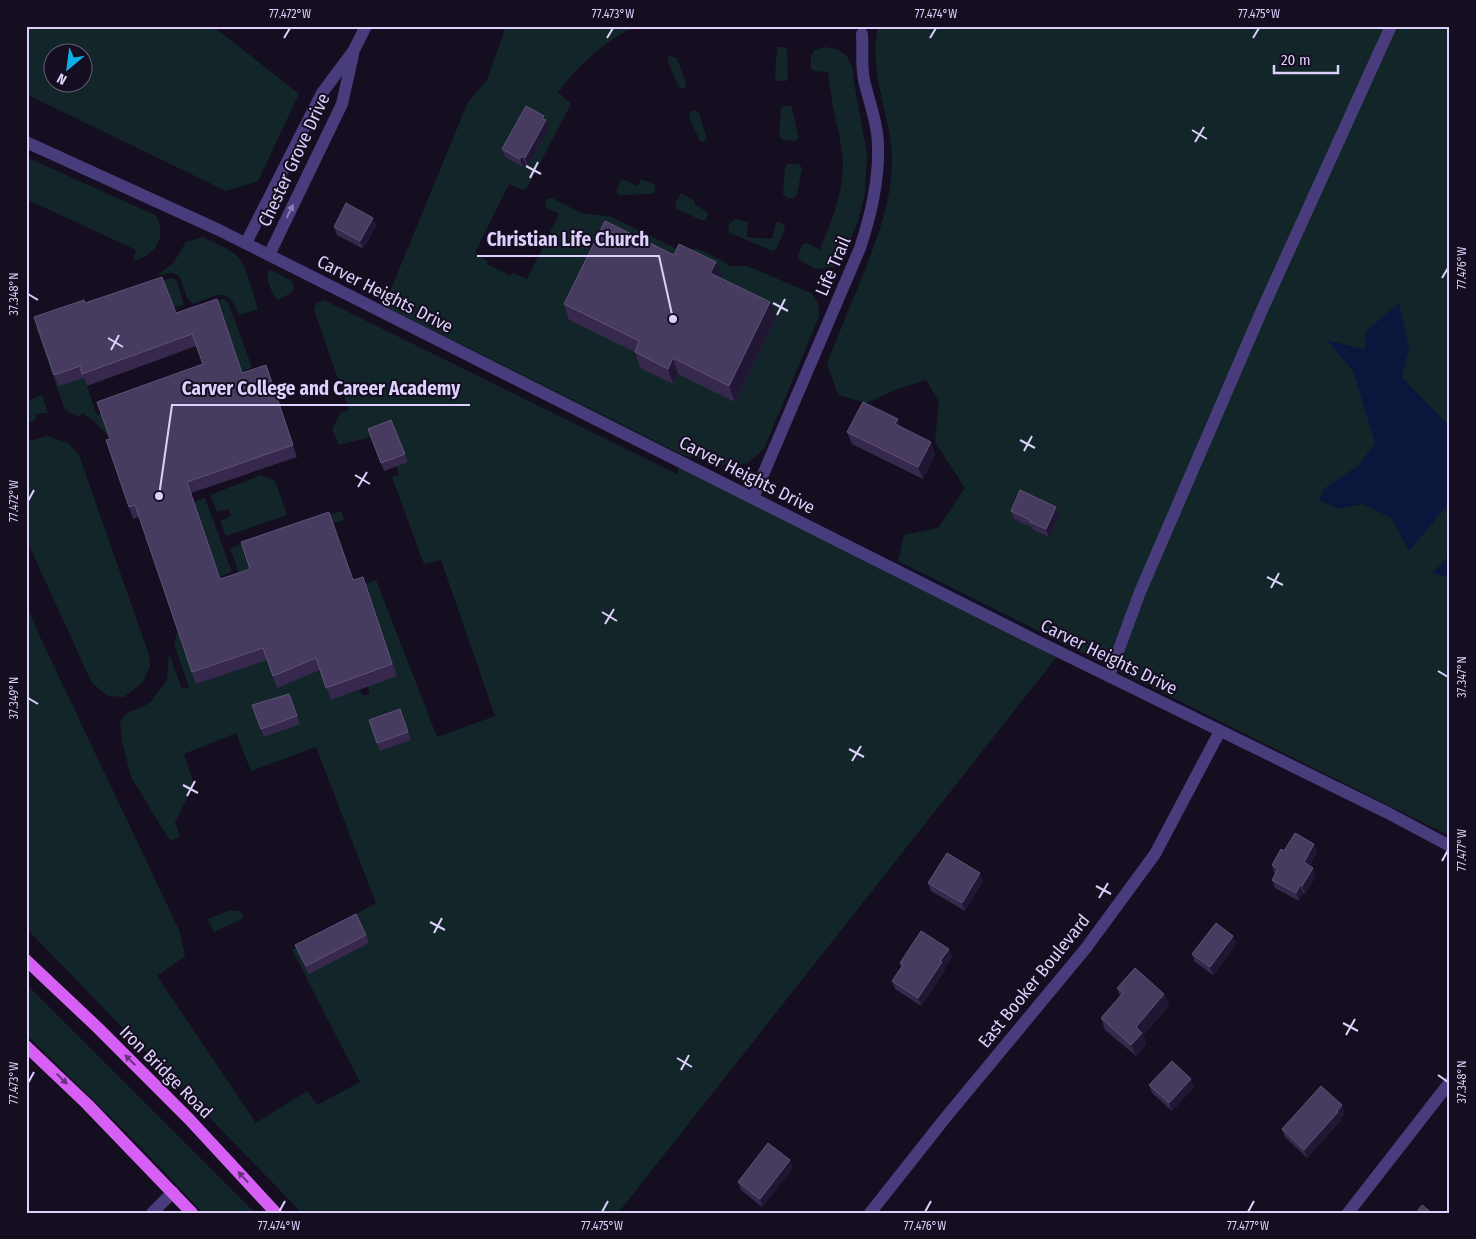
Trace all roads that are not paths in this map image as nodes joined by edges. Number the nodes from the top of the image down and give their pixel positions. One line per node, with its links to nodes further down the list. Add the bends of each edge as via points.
1 (366, 26): 4 (street, Chester Grove Drive)
2 (1391, 26): 9 (street, via 1262,310 1140,592)
3 (862, 34): 8 (street, Life Trail, via 864,78 878,146 870,218)
4 (354, 50): 6 (street, Chester Grove Drive, via 322,93); 7 (street, Chester Grove Drive, one-way to 4, via 342,104)
5 (26, 142): 6 (street, Carver Heights Drive)
6 (246, 244): 7 (street, Carver Heights Drive)
7 (268, 255): 8 (street, Carver Heights Drive)
8 (753, 498): 9 (street, Carver Heights Drive)
9 (1109, 676): 10 (street, Carver Heights Drive)
10 (1220, 730): 11 (street, Carver Heights Drive); 19 (street, East Booker Boulevard, via 1155,854 1086,948)
11 (1450, 846)
12 (26, 960): 18 (main road, Iron Bridge Road, one-way to 12, via 189,1120)
13 (26, 1046): 15 (main road, one-way to 15)
14 (1450, 1082): 20 (street)
15 (173, 1192): 16 (street); 17 (main road)
16 (152, 1213)
17 (192, 1213)
18 (276, 1213)
19 (870, 1213)
20 (1348, 1213)

